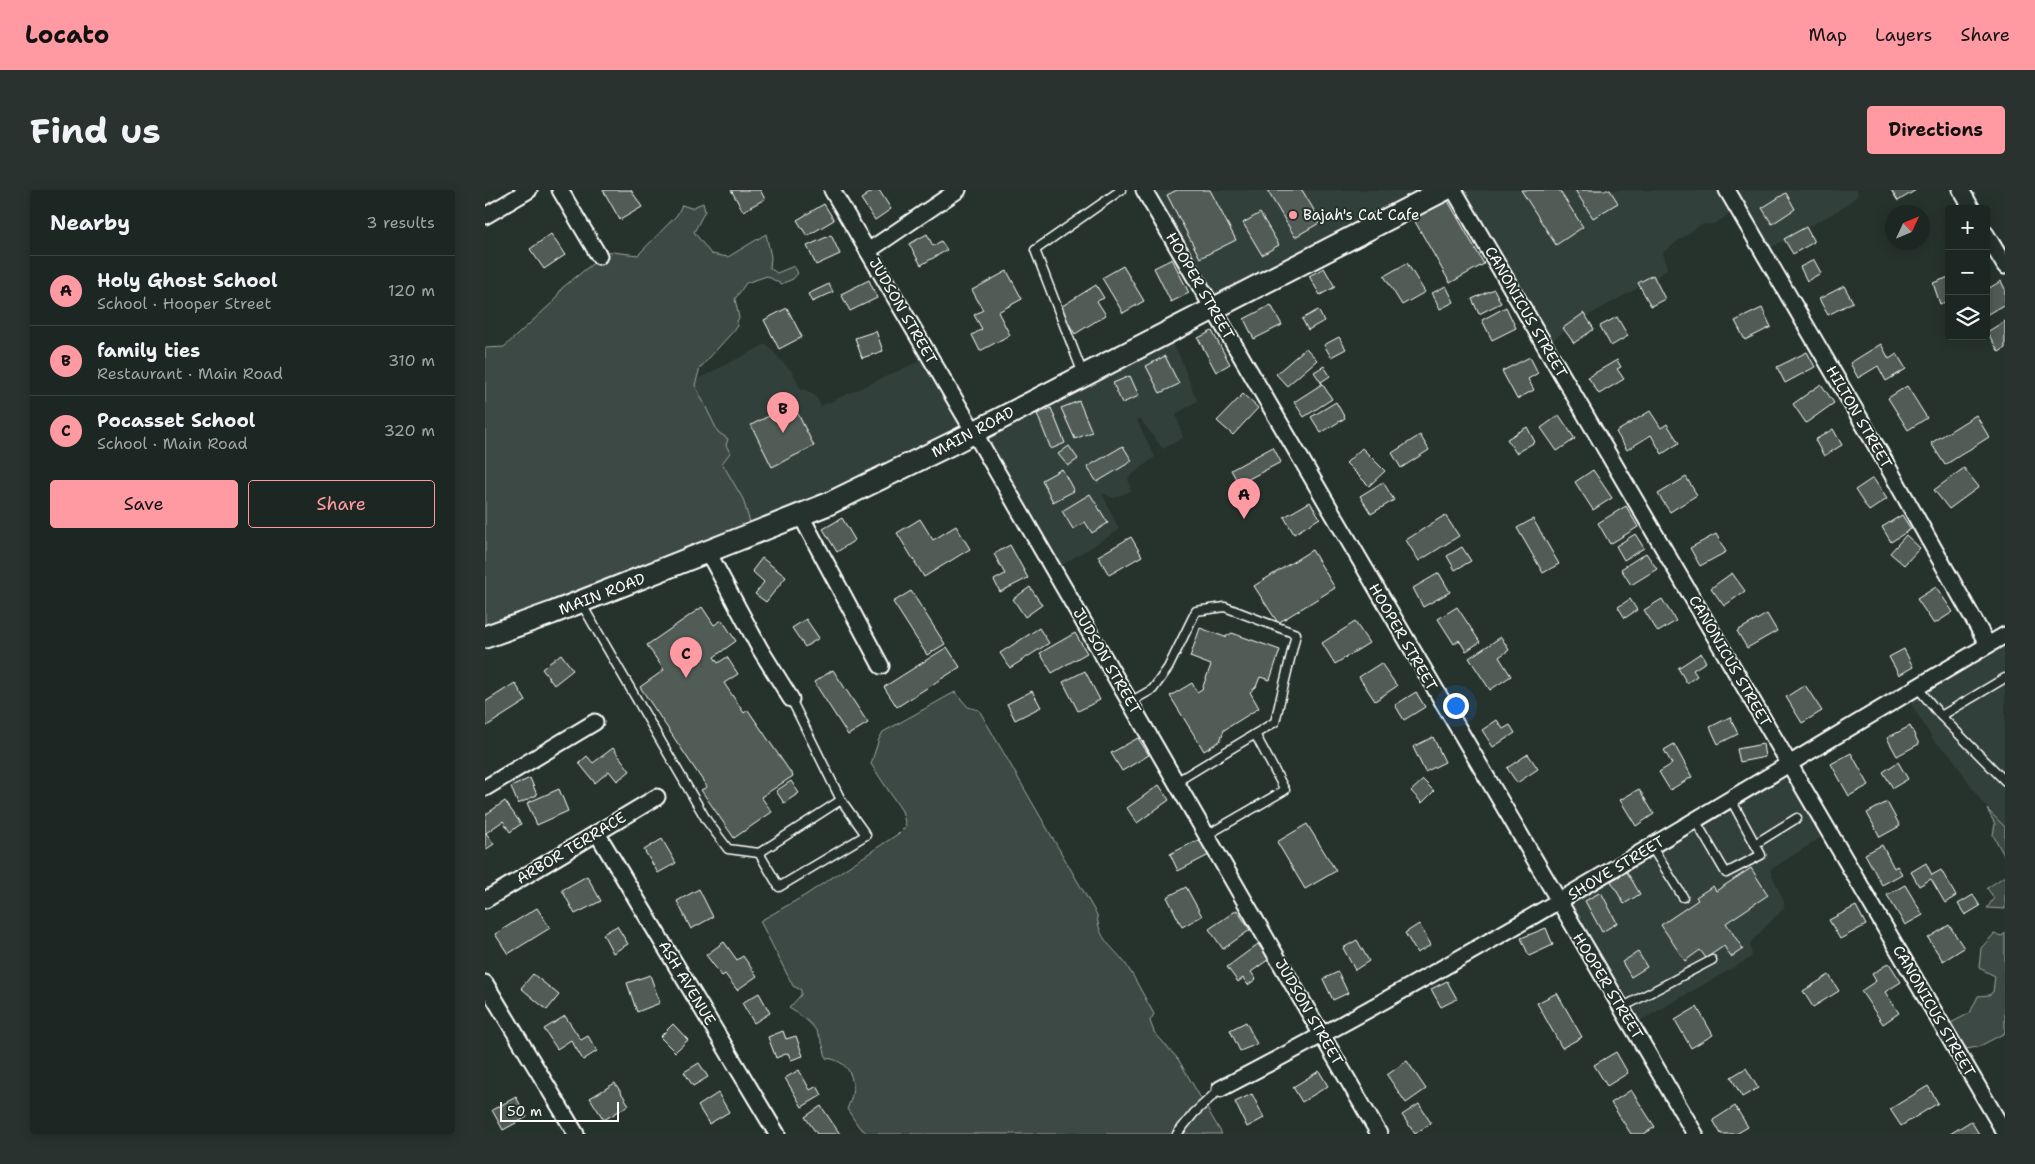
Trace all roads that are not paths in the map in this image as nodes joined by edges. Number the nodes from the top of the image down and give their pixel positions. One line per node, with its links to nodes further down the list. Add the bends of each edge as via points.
1 (529, 190): 12 (street)
2 (561, 190): 15 (street)
3 (832, 190): 14 (street, JUDSON STREET)
4 (958, 190): 14 (street)
5 (1121, 190): 18 (lane, via 1035,250)
6 (1143, 190): 17 (street, HOOPER STREET)
7 (1444, 190): 17 (main road, MAIN ROAD)
8 (1454, 190): 34 (street, CANONICUS STREET)
9 (1727, 190): 25 (street, HILTON STREET)
10 (1961, 190): 11 (street)
11 (1970, 205)
12 (485, 216)
13 (1990, 241): 16 (street)
14 (868, 251): 19 (street, JUDSON STREET)
15 (599, 256)
16 (2005, 266)
17 (1214, 309): 18 (main road, MAIN ROAD); 50 (street, HOOPER STREET)
18 (1084, 375): 19 (main road, MAIN ROAD)
19 (974, 432): 20 (main road, MAIN ROAD, via 892,474); 30 (street, JUDSON STREET)
20 (800, 514): 21 (main road, MAIN ROAD); 26 (street)
21 (708, 552): 22 (main road, MAIN ROAD); 29 (street)
22 (581, 602): 24 (main road, MAIN ROAD); 47 (lane, via 707,821 728,848)
23 (2005, 635): 25 (street, SHOVE STREET)
24 (485, 637)
25 (1988, 645): 28 (street, SHOVE STREET)
26 (881, 666)
27 (2005, 678): 31 (lane)
28 (1917, 687): 31 (lane); 34 (street, SHOVE STREET)
29 (791, 699): 40 (lane)
30 (1130, 702): 33 (lane, via 1153,689 1168,668 1196,611 1225,607 1296,634 1275,722); 36 (street, JUDSON STREET)
31 (1941, 716): 35 (lane)
32 (595, 722): 37 (street)
33 (1255, 734): 36 (lane); 44 (lane, via 1285,790)
34 (1789, 763): 39 (street, SHOVE STREET); 56 (street, CANONICUS STREET)
35 (2005, 781)
36 (1176, 782): 44 (street, JUDSON STREET)
37 (485, 788)
38 (657, 797): 43 (street, ARBOR TERRACE)
39 (1731, 798): 42 (street, SHOVE STREET); 45 (lane)
40 (841, 800): 47 (lane); 47 (lane, via 866,835 779,887)
41 (1797, 818): 45 (lane)
42 (1695, 820): 45 (lane, via 1726,873 1761,855); 46 (street, SHOVE STREET)
43 (597, 833): 49 (street, ARBOR TERRACE); 58 (street, ASH AVENUE)
44 (1207, 835): 54 (street, JUDSON STREET)
45 (1755, 844)
46 (1651, 846): 48 (lane); 50 (street, SHOVE STREET)
47 (759, 853)
48 (1683, 897)
49 (485, 900)
50 (1559, 903): 53 (street, HOOPER STREET); 54 (street, SHOVE STREET)
51 (1711, 960): 53 (lane)
52 (485, 983): 57 (street)
53 (1621, 1008): 61 (street, HOOPER STREET)
54 (1323, 1036): 55 (street, SHOVE STREET); 60 (street, JUDSON STREET)
55 (1220, 1089): 59 (lane)
56 (2005, 1133)
57 (576, 1134)
58 (777, 1134)
59 (1177, 1134)
60 (1379, 1134)
61 (1695, 1134)

